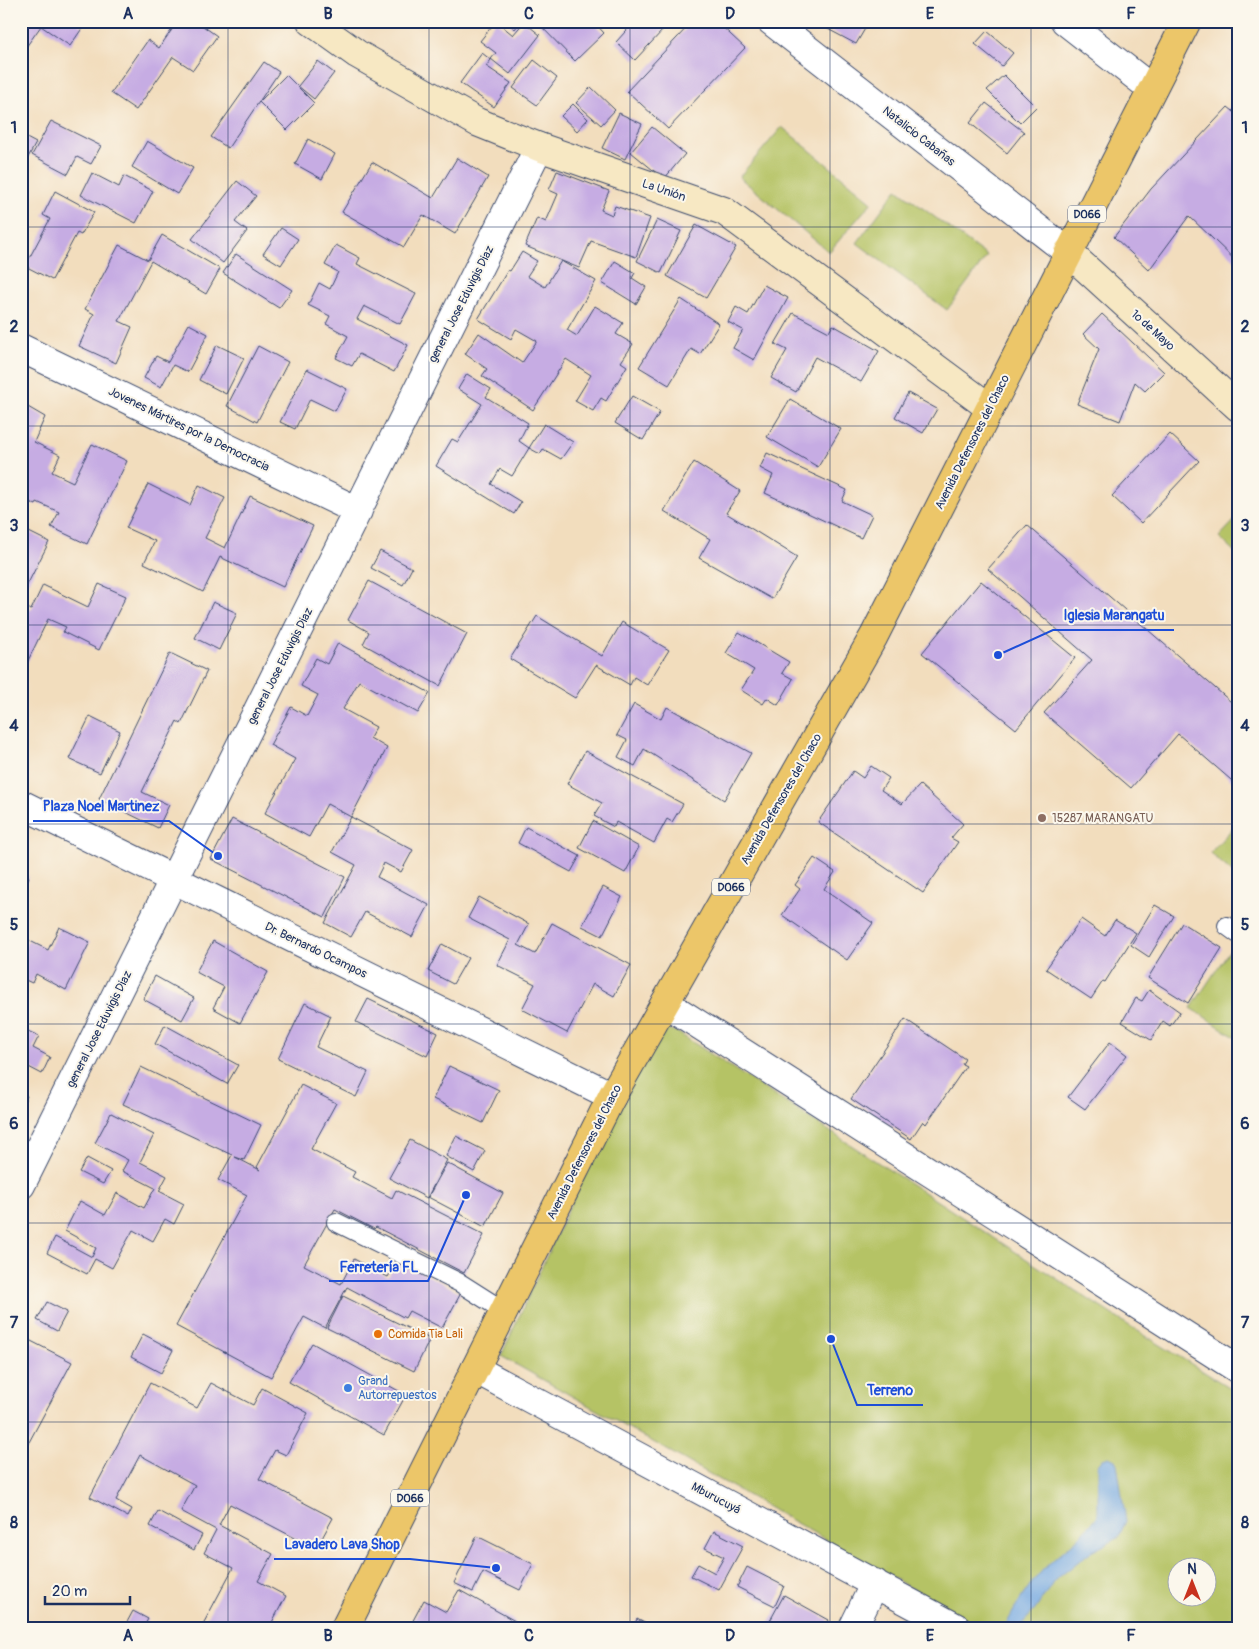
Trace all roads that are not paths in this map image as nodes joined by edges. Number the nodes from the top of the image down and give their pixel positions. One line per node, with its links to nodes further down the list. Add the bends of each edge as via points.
1 (311, 21): 6 (street, La Unión, via 357,54 477,122)
2 (771, 21): 7 (street, Natalicio Cabañas)
3 (1065, 21): 5 (street)
4 (1187, 21): 5 (main road, Avenida Defensores del Chaco / D066)
5 (1152, 89): 7 (main road, Avenida Defensores del Chaco / D066)
6 (539, 147): 10 (street, La Unión, via 724,211); 11 (street, general Jose Eduvigis Diaz)
7 (1068, 252): 9 (street, 1º de Mayo); 10 (main road, Avenida Defensores del Chaco / D066)
8 (21, 348): 11 (street, Jovenes Mártires por la Democracia)
9 (1238, 407)
10 (990, 408): 14 (main road, Avenida Defensores del Chaco / D066, via 874,636)
11 (358, 511): 13 (street, general Jose Eduvigis Diaz)
12 (21, 804): 13 (street, Dr. Bernardo Ocampos)
13 (174, 880): 15 (street, Dr. Bernardo Ocampos); 16 (street, general Jose Eduvigis Diaz)
14 (665, 1003): 15 (main road, Avenida Defensores del Chaco / D066); 20 (street)
15 (612, 1096): 18 (main road, Avenida Defensores del Chaco / D066)
16 (21, 1185)
17 (336, 1222): 18 (lane, via 460,1283)
18 (504, 1311): 19 (main road, Avenida Defensores del Chaco / D066)
19 (475, 1369): 21 (street, Mburucuyá); 22 (main road, Avenida Defensores del Chaco / D066)
20 (1238, 1369)
21 (875, 1583): 23 (street); 24 (street, Mburucuyá)
22 (345, 1628)
23 (853, 1628)
24 (957, 1628)

